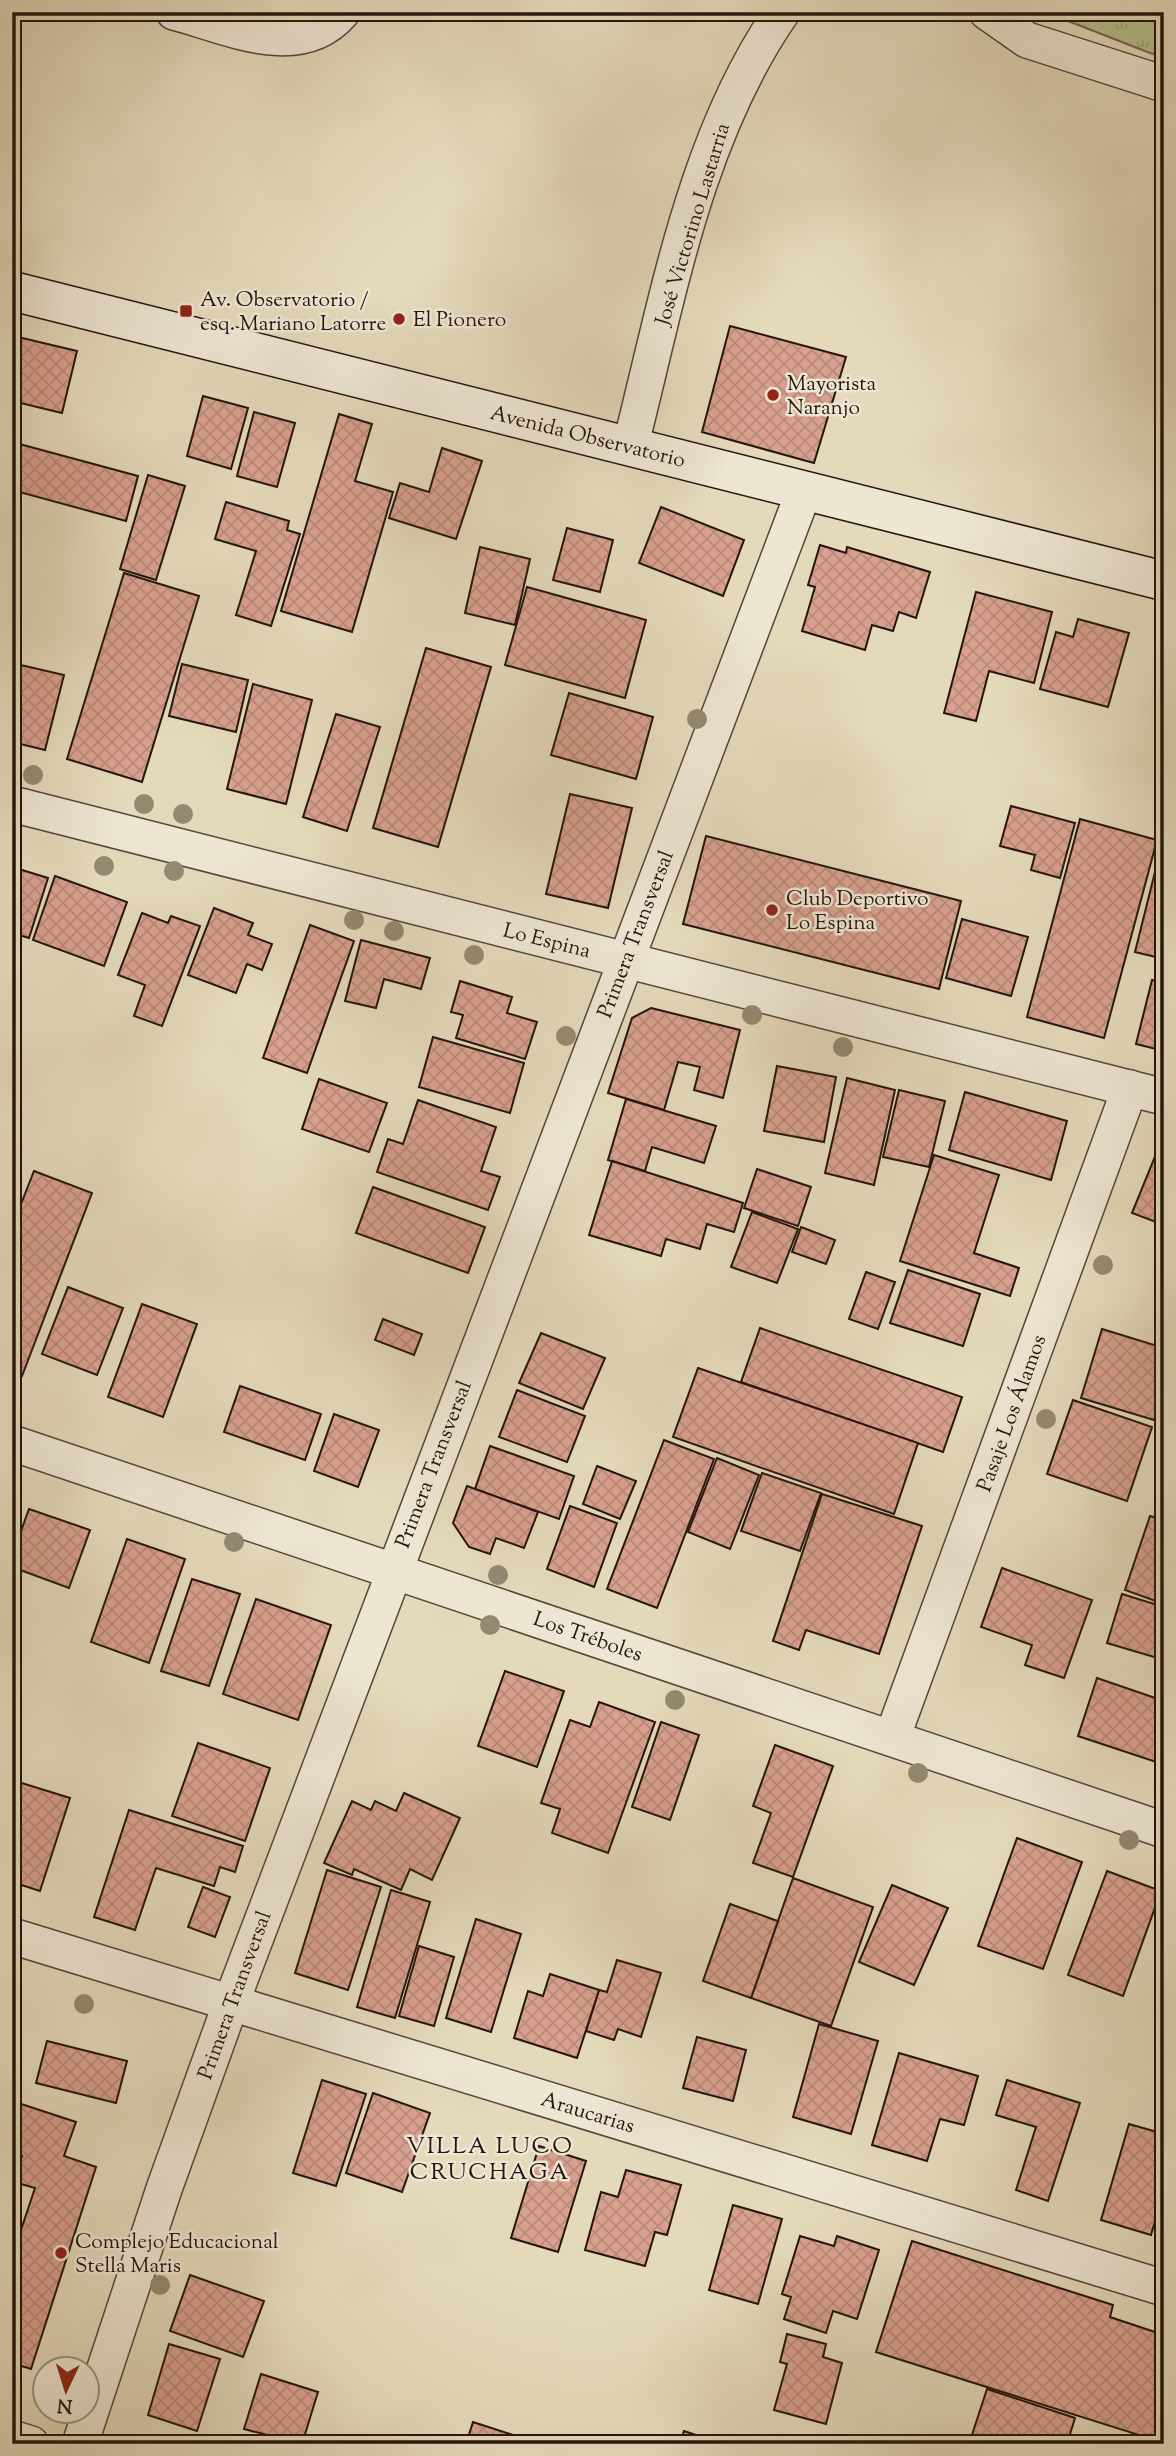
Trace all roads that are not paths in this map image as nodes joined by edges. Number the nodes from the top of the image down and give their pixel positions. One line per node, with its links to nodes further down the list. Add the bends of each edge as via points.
1 (174, 12): 4 (street, via 288,40)
2 (782, 12): 7 (street, José Victorino Lastarria, via 746,70 713,145)
3 (987, 12): 5 (street, via 1027,40)
4 (330, 23)
5 (1164, 84)
6 (12, 292): 7 (main road, Avenida Observatorio)
7 (630, 447): 8 (main road, Avenida Observatorio)
8 (804, 491): 9 (main road, Avenida Observatorio); 11 (street, Primera Transversal)
9 (1164, 581)
10 (12, 804): 11 (street, Lo Espina)
11 (625, 960): 12 (street, Lo Espina); 15 (street, Primera Transversal)
12 (1130, 1088): 13 (street, Lo Espina); 16 (street, Pasaje Los Álamos)
13 (1164, 1097)
14 (12, 1443): 15 (street, Los Tréboles)
15 (393, 1570): 16 (street, Los Tréboles); 19 (street, Primera Transversal)
16 (892, 1738): 17 (street, Los Tréboles)
17 (1164, 1830)
18 (12, 1936): 19 (street, Araucarias)
19 (231, 2003): 20 (street, Araucarias); 23 (street, Primera Transversal)
20 (1164, 2288)
21 (12, 2438): 22 (street)
22 (31, 2444)
23 (79, 2444)

